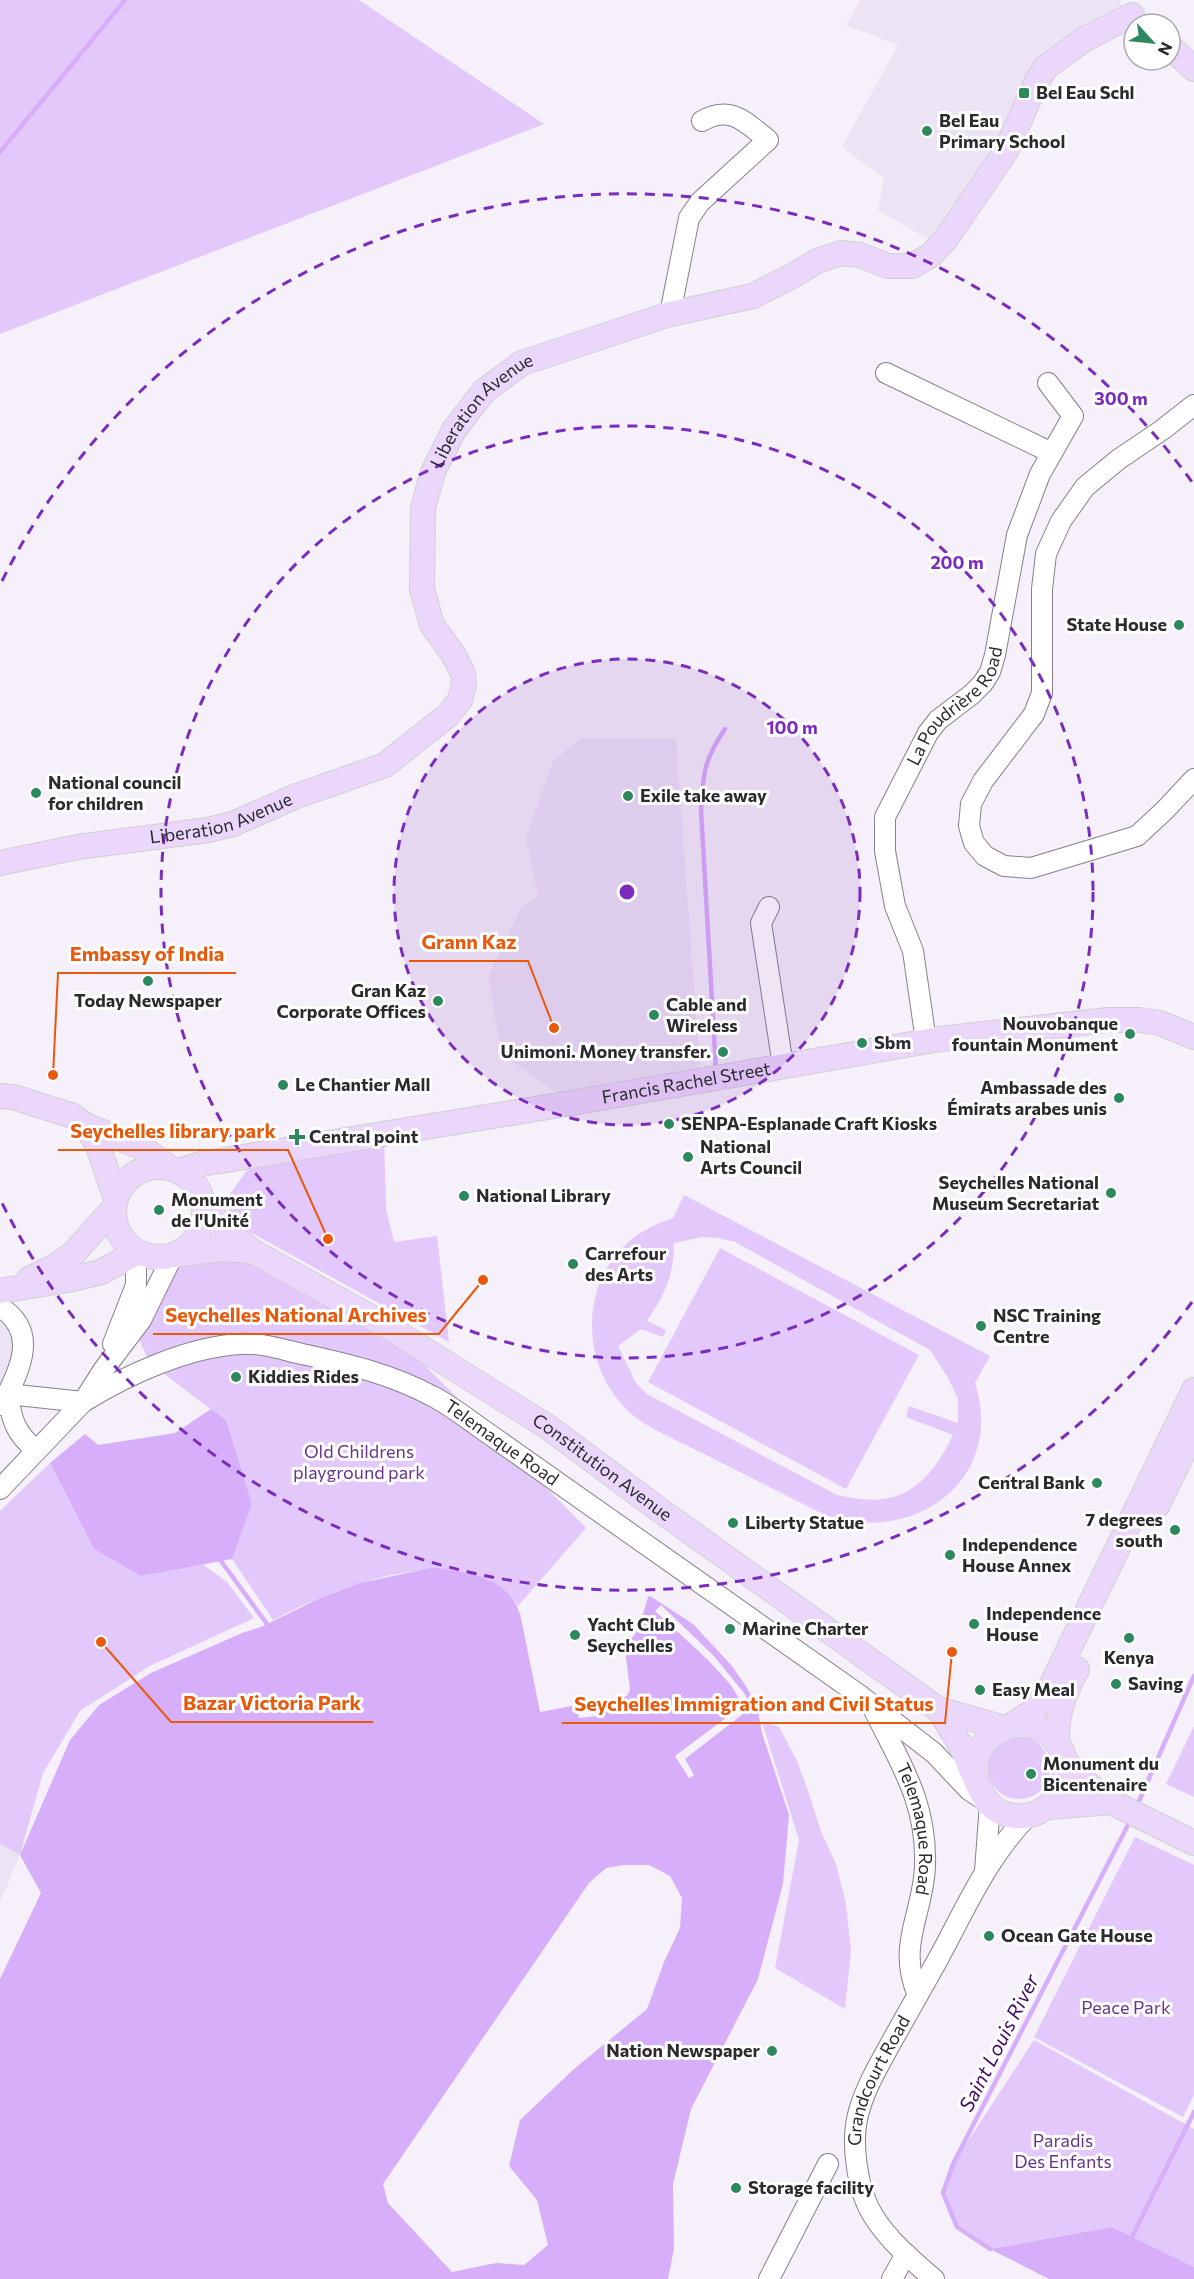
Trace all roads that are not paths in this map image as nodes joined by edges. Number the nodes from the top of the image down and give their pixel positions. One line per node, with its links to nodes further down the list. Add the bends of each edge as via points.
1 (1122, 20): 5 (main road, Liberation Avenue, via 1046,67 1006,151 931,255 912,266 888,266 860,255 841,253 817,261 753,296)
2 (1182, 58): 3 (main road)
3 (1194, 69)
4 (702, 121): 5 (street, via 727,114 743,120 768,140 700,202 689,218)
5 (670, 314): 11 (main road, Liberation Avenue, via 522,363 484,391 454,430 433,472 423,508 422,589 426,610 463,673 460,700 448,715 385,765 294,797 233,824)
6 (886, 373): 9 (street)
7 (1048, 383): 9 (street, La Poudrière Road, via 1073,416)
8 (1194, 405): 10 (street, via 1085,487 1061,521 1046,554 1042,589 1042,693 1034,714 983,781 971,804 969,826 974,843 985,856 1004,866 1031,868 1137,836)
9 (1052, 453): 14 (street, La Poudrière Road, via 1017,535 990,672 971,695 938,720 928,733 885,817 885,851 895,906 913,951)
10 (1194, 779)
11 (0, 863)
12 (769, 907): 15 (street, via 761,923)
13 (1194, 1037): 14 (main road, Francis Rachel Street, via 1160,1023 1108,1020)
14 (926, 1041): 15 (main road, Francis Rachel Street)
15 (783, 1066): 18 (main road, Francis Rachel Street)
16 (0, 1096): 17 (main road, via 73,1116)
17 (85, 1125): 18 (main road, via 141,1147); 19 (main road, via 98,1146)
18 (174, 1169): 19 (main road, via 157,1167 132,1176 122,1186); 20 (main road, via 195,1185)
19 (115, 1203): 22 (main road, via 119,1233); 24 (main road, via 73,1254)
20 (204, 1206): 21 (main road, Constitution Avenue); 23 (main road, via 197,1236)
21 (252, 1251): 23 (main road, Constitution Avenue, via 221,1249); 33 (main road, Constitution Avenue, via 385,1325 548,1426)
22 (136, 1252): 23 (main road, via 161,1257); 24 (main road, via 101,1272); 25 (street, via 136,1286)
23 (174, 1255): 25 (street, via 141,1320)
24 (3, 1296): 27 (street, via 24,1345)
25 (104, 1369): 28 (street)
26 (1194, 1390): 34 (main road, via 1051,1686 1032,1712)
27 (4, 1402): 28 (street); 30 (street, via 18,1432)
28 (83, 1402): 30 (street); 32 (street, Telemaque Road, via 156,1365 209,1348 241,1343 355,1366 398,1379 435,1397 489,1434)
29 (1194, 1430): 35 (main road, via 1066,1691 1056,1724)
30 (36, 1450): 31 (street)
31 (0, 1489)
32 (871, 1704): 36 (street, Telemaque Road, via 934,1754 969,1790); 41 (street, Telemaque Road, via 920,1808 925,1866 908,1964)
33 (938, 1709): 34 (main road, Constitution Avenue); 36 (main road, Constitution Avenue)
34 (1006, 1727): 35 (main road, via 1026,1725 1044,1731); 36 (main road, via 991,1736 976,1765)
35 (1061, 1752): 37 (main road, via 1089,1785); 38 (main road, via 1066,1779 1059,1794)
36 (985, 1796): 38 (main road, via 1008,1815); 40 (street)
37 (1116, 1804): 38 (main road); 39 (main road)
38 (1039, 1811): 40 (street, Grandcourt Road, via 1003,1845)
39 (1194, 1843)
40 (984, 1877): 41 (street, Grandcourt Road)
41 (918, 1995): 43 (street, Grandcourt Road, via 867,2091 856,2129 862,2191 874,2217)
42 (828, 2164): 44 (street)
43 (906, 2254): 45 (street); 46 (street, Grandcourt Road)
44 (769, 2279)
45 (892, 2279)
46 (934, 2279)

